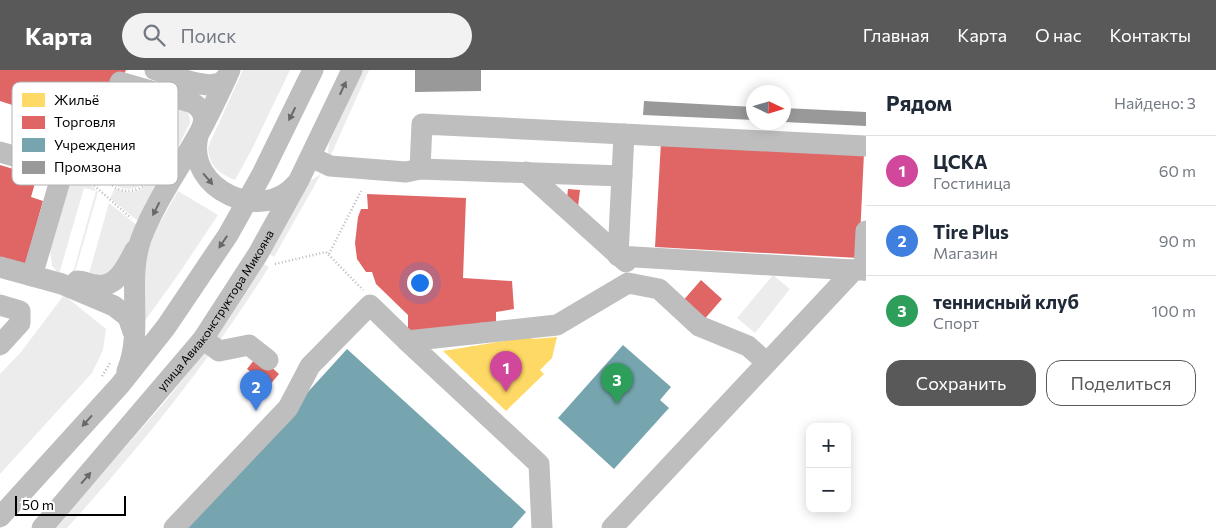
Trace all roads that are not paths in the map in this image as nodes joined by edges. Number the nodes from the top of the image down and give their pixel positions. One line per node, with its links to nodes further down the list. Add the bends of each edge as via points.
1 (155, 70): 5 (street, via 209,86 219,84)
2 (187, 70): 5 (street, via 215,76)
3 (313, 70): 22 (street, one-way to 22)
4 (352, 70): 14 (street, улица Авиаконструктора Микояна, one-way to 4)
5 (228, 73): 9 (street)
6 (122, 77): 7 (street)
7 (143, 82)
8 (178, 90): 9 (street, via 201,96 208,106)
9 (203, 126): 15 (street, one-way to 15); 22 (street, one-way to 22, via 196,159 207,178 222,193)
10 (624, 134): 11 (street); 16 (street, via 422,124); 18 (street)
11 (866, 146)
12 (0, 152): 13 (street)
13 (12, 156)
14 (312, 157): 16 (street, via 330,166 406,172); 19 (street, улица Авиаконструктора Микояна)
15 (178, 168)
16 (420, 169): 17 (street)
17 (526, 172): 18 (street); 25 (street)
18 (622, 176): 25 (street)
19 (300, 180): 22 (street, via 284,195 274,199); 33 (street, улица Авиаконструктора Микояна, via 258,254)
20 (66, 185): 28 (street)
21 (169, 185): 24 (street, one-way to 24)
22 (248, 200): 38 (street, one-way to 38, via 166,327)
23 (866, 230): 27 (street)
24 (144, 234): 29 (street, via 112,283 96,285 79,280); 32 (street, via 134,278)
25 (618, 256): 27 (street); 30 (street)
26 (0, 267): 28 (street)
27 (861, 270): 37 (street)
28 (32, 276): 29 (street)
29 (62, 284): 32 (street, via 122,311 128,317)
30 (659, 289): 34 (street, via 628,282 557,325); 37 (street, via 699,326 748,346)
31 (0, 305): 35 (street, via 20,311 20,323)
32 (133, 333): 38 (street, via 130,364)
33 (203, 339): 36 (street, via 219,351 250,345); 40 (street, улица Авиаконструктора Микояна, one-way to 33)
34 (407, 341): 41 (street, via 370,305 310,366 288,408); 42 (street, via 539,464)
35 (0, 345)
36 (268, 360)
37 (766, 362): 43 (street)
38 (120, 384): 39 (street, one-way to 39)
39 (0, 517)
40 (42, 528)
41 (174, 528)
42 (542, 528)
43 (612, 528)

